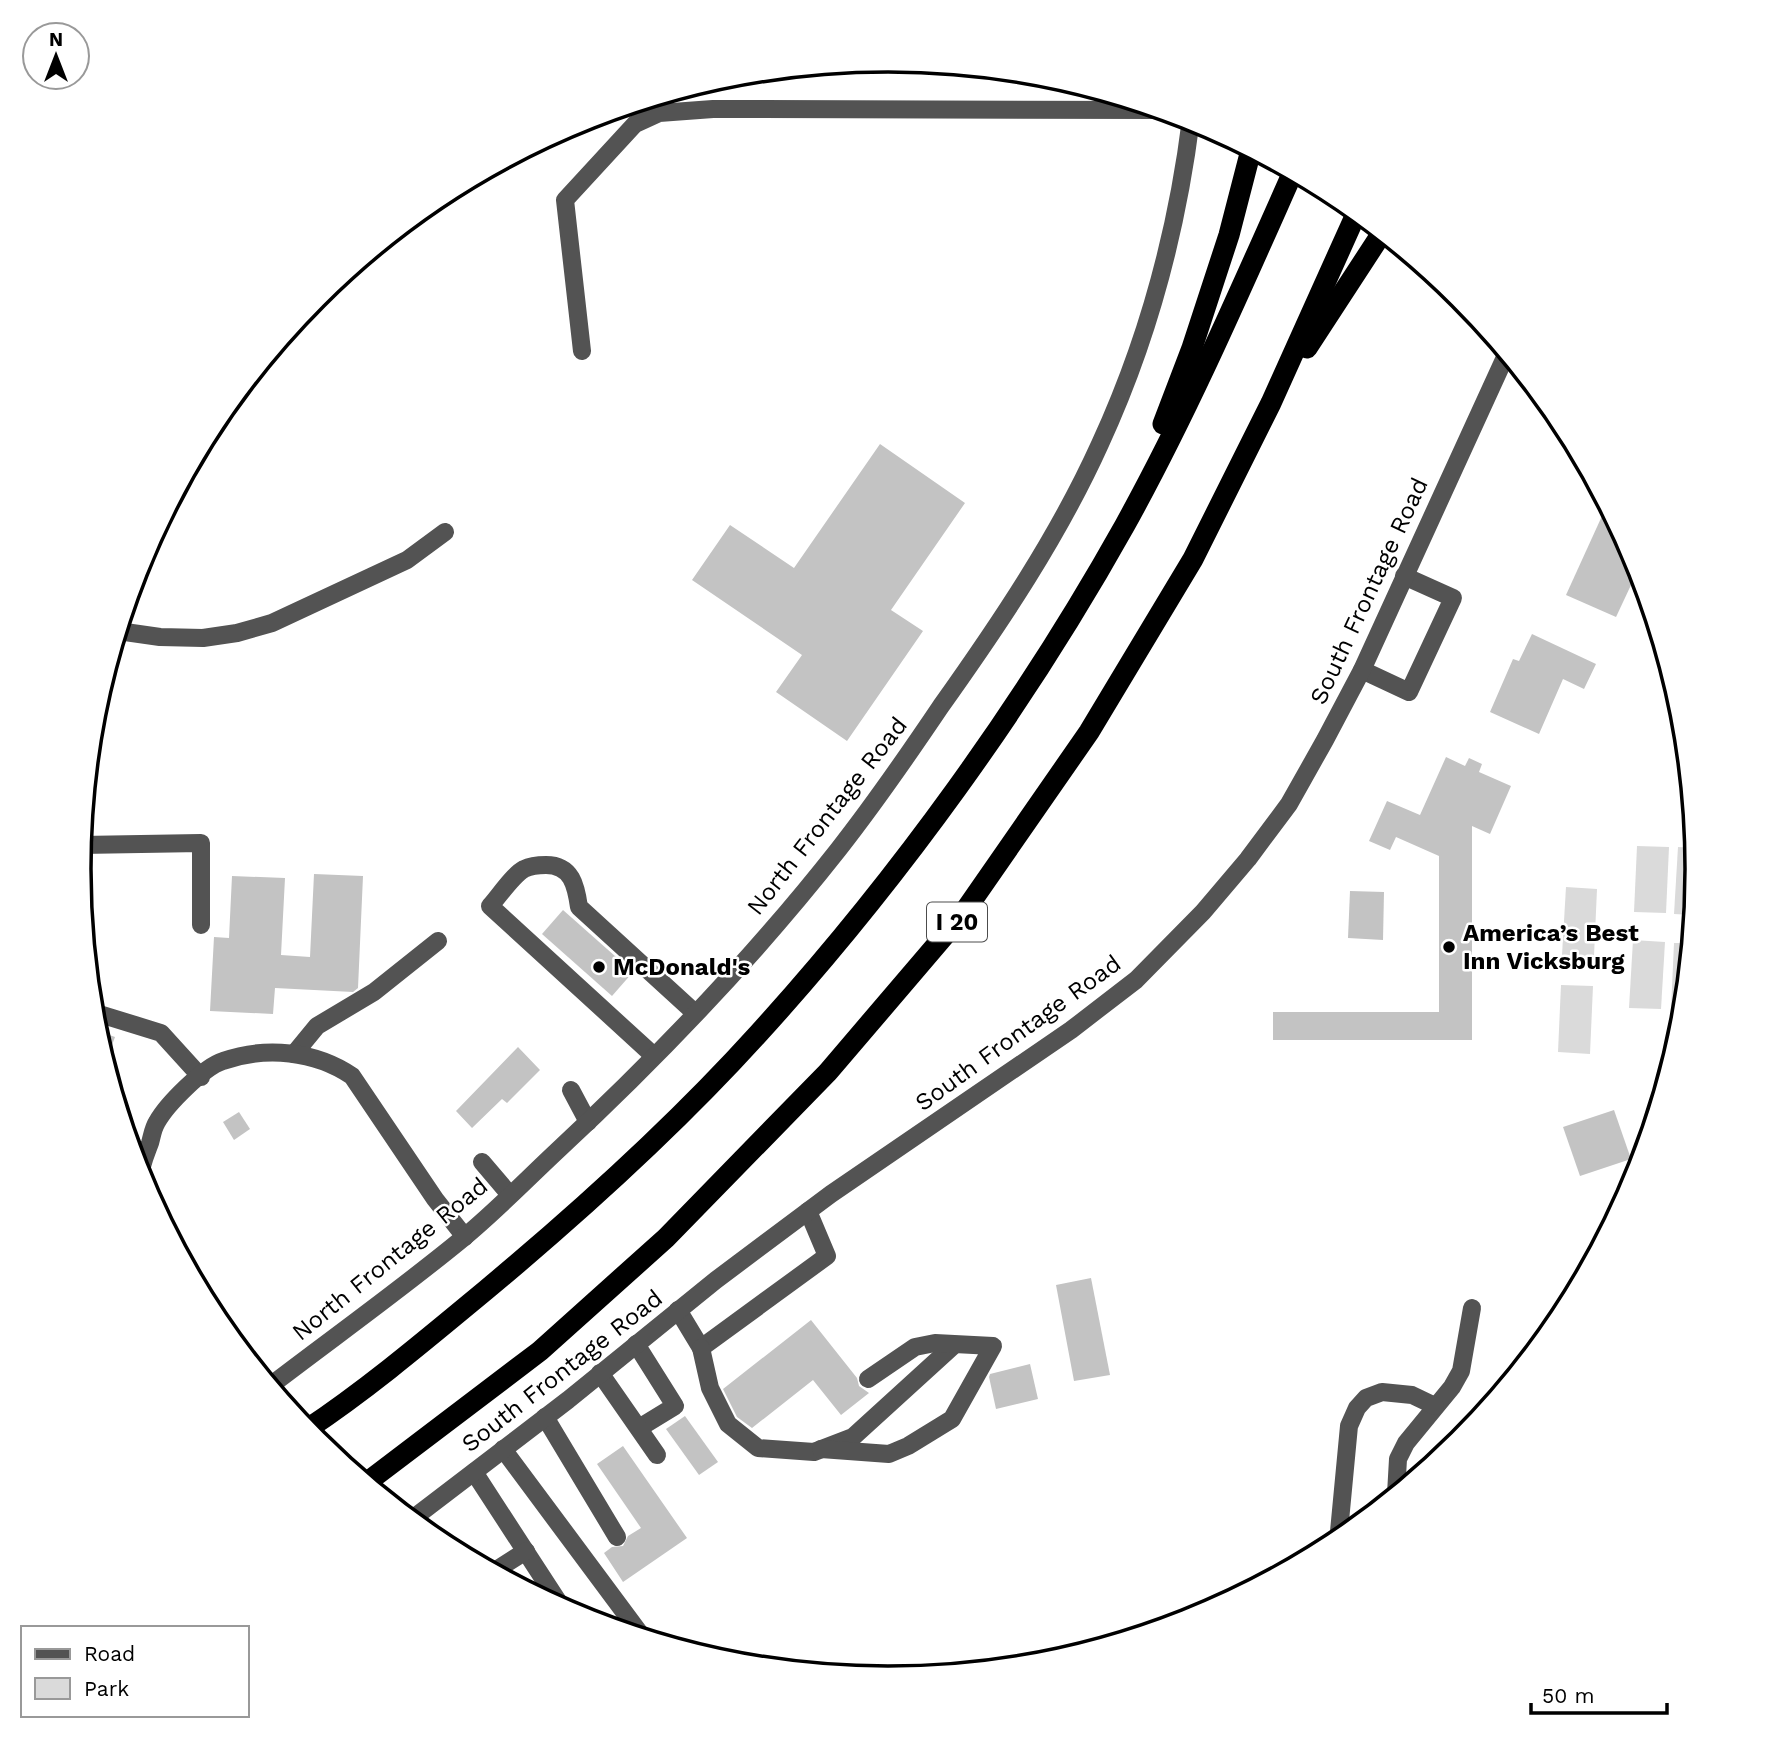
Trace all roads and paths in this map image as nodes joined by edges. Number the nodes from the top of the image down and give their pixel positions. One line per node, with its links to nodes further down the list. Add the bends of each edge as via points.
1 (1130, 110): 7 (street, via 713,109 659,113 635,124 565,200)
2 (1190, 131): 18 (street, North Frontage Road, via 1164,265 1134,359 1100,445 1052,537 981,650 838,851)
3 (1249, 158): 10 (highway, via 1192,348)
4 (1289, 180): 10 (highway, via 1186,406)
5 (1353, 222): 9 (highway, I 20)
6 (1378, 240): 9 (highway)
7 (582, 351)
8 (1503, 362): 12 (street, South Frontage Road)
9 (1271, 403): 46 (highway, I 20, via 1193,559 1096,721 962,915 828,1072 666,1238 540,1351)
10 (1125, 524): 40 (highway, via 1052,649 946,803 759,1034 657,1138 545,1241)
11 (445, 532): 13 (street, via 407,560 272,623 203,638)
12 (1404, 576): 14 (street, South Frontage Road); 14 (street, via 1452,598 1409,692)
13 (127, 632)
14 (1362, 670): 28 (street, South Frontage Road, via 1289,804 1212,901 1136,980)
15 (91, 845): 16 (street, via 201,843)
16 (201, 925)
17 (438, 941): 20 (street, via 374,992 317,1026)
18 (695, 1013): 21 (street, North Frontage Road); 21 (street, via 579,907 576,887 565,870 539,865 523,870 490,906)
19 (105, 1015): 22 (street, via 161,1032)
20 (294, 1054): 22 (street, via 249,1054 220,1062); 29 (street, via 316,1057 352,1076)
21 (654, 1056): 24 (street, North Frontage Road)
22 (201, 1077): 25 (street, via 178,1094 156,1123)
23 (572, 1090): 24 (street)
24 (588, 1122): 27 (street, North Frontage Road)
25 (145, 1158)
26 (482, 1162): 27 (street)
27 (510, 1195): 29 (street, North Frontage Road)
28 (808, 1211): 31 (street, South Frontage Road); 34 (street, via 827,1256)
29 (465, 1237): 37 (street, North Frontage Road)
30 (1472, 1308): 38 (street, via 1461,1371)
31 (678, 1310): 32 (street, South Frontage Road); 34 (street)
32 (636, 1344): 35 (street, South Frontage Road); 41 (street, via 675,1406)
33 (954, 1345): 36 (street, via 915,1347); 43 (street, via 853,1437); 43 (street, via 993,1346 952,1419 889,1454)
34 (701, 1348): 43 (street, via 710,1388 728,1424 758,1448)
35 (600, 1373): 39 (street, South Frontage Road); 41 (street)
36 (868, 1379)
37 (277, 1381)
38 (1435, 1406): 47 (street, via 1406,1443 1398,1459); 49 (street, via 1402,1392 1381,1392 1357,1408 1349,1426)
39 (545, 1417): 42 (street, South Frontage Road); 50 (street)
40 (315, 1423)
41 (639, 1428): 44 (street)
42 (503, 1449): 45 (street, South Frontage Road); 54 (street)
43 (821, 1449)
44 (657, 1455)
45 (474, 1472): 48 (street, South Frontage Road); 51 (street)
46 (373, 1477)
47 (1397, 1482)
48 (419, 1514)
49 (1340, 1526)
50 (617, 1537)
51 (526, 1551): 52 (street); 53 (street)
52 (503, 1566)
53 (552, 1592)
54 (633, 1624)

